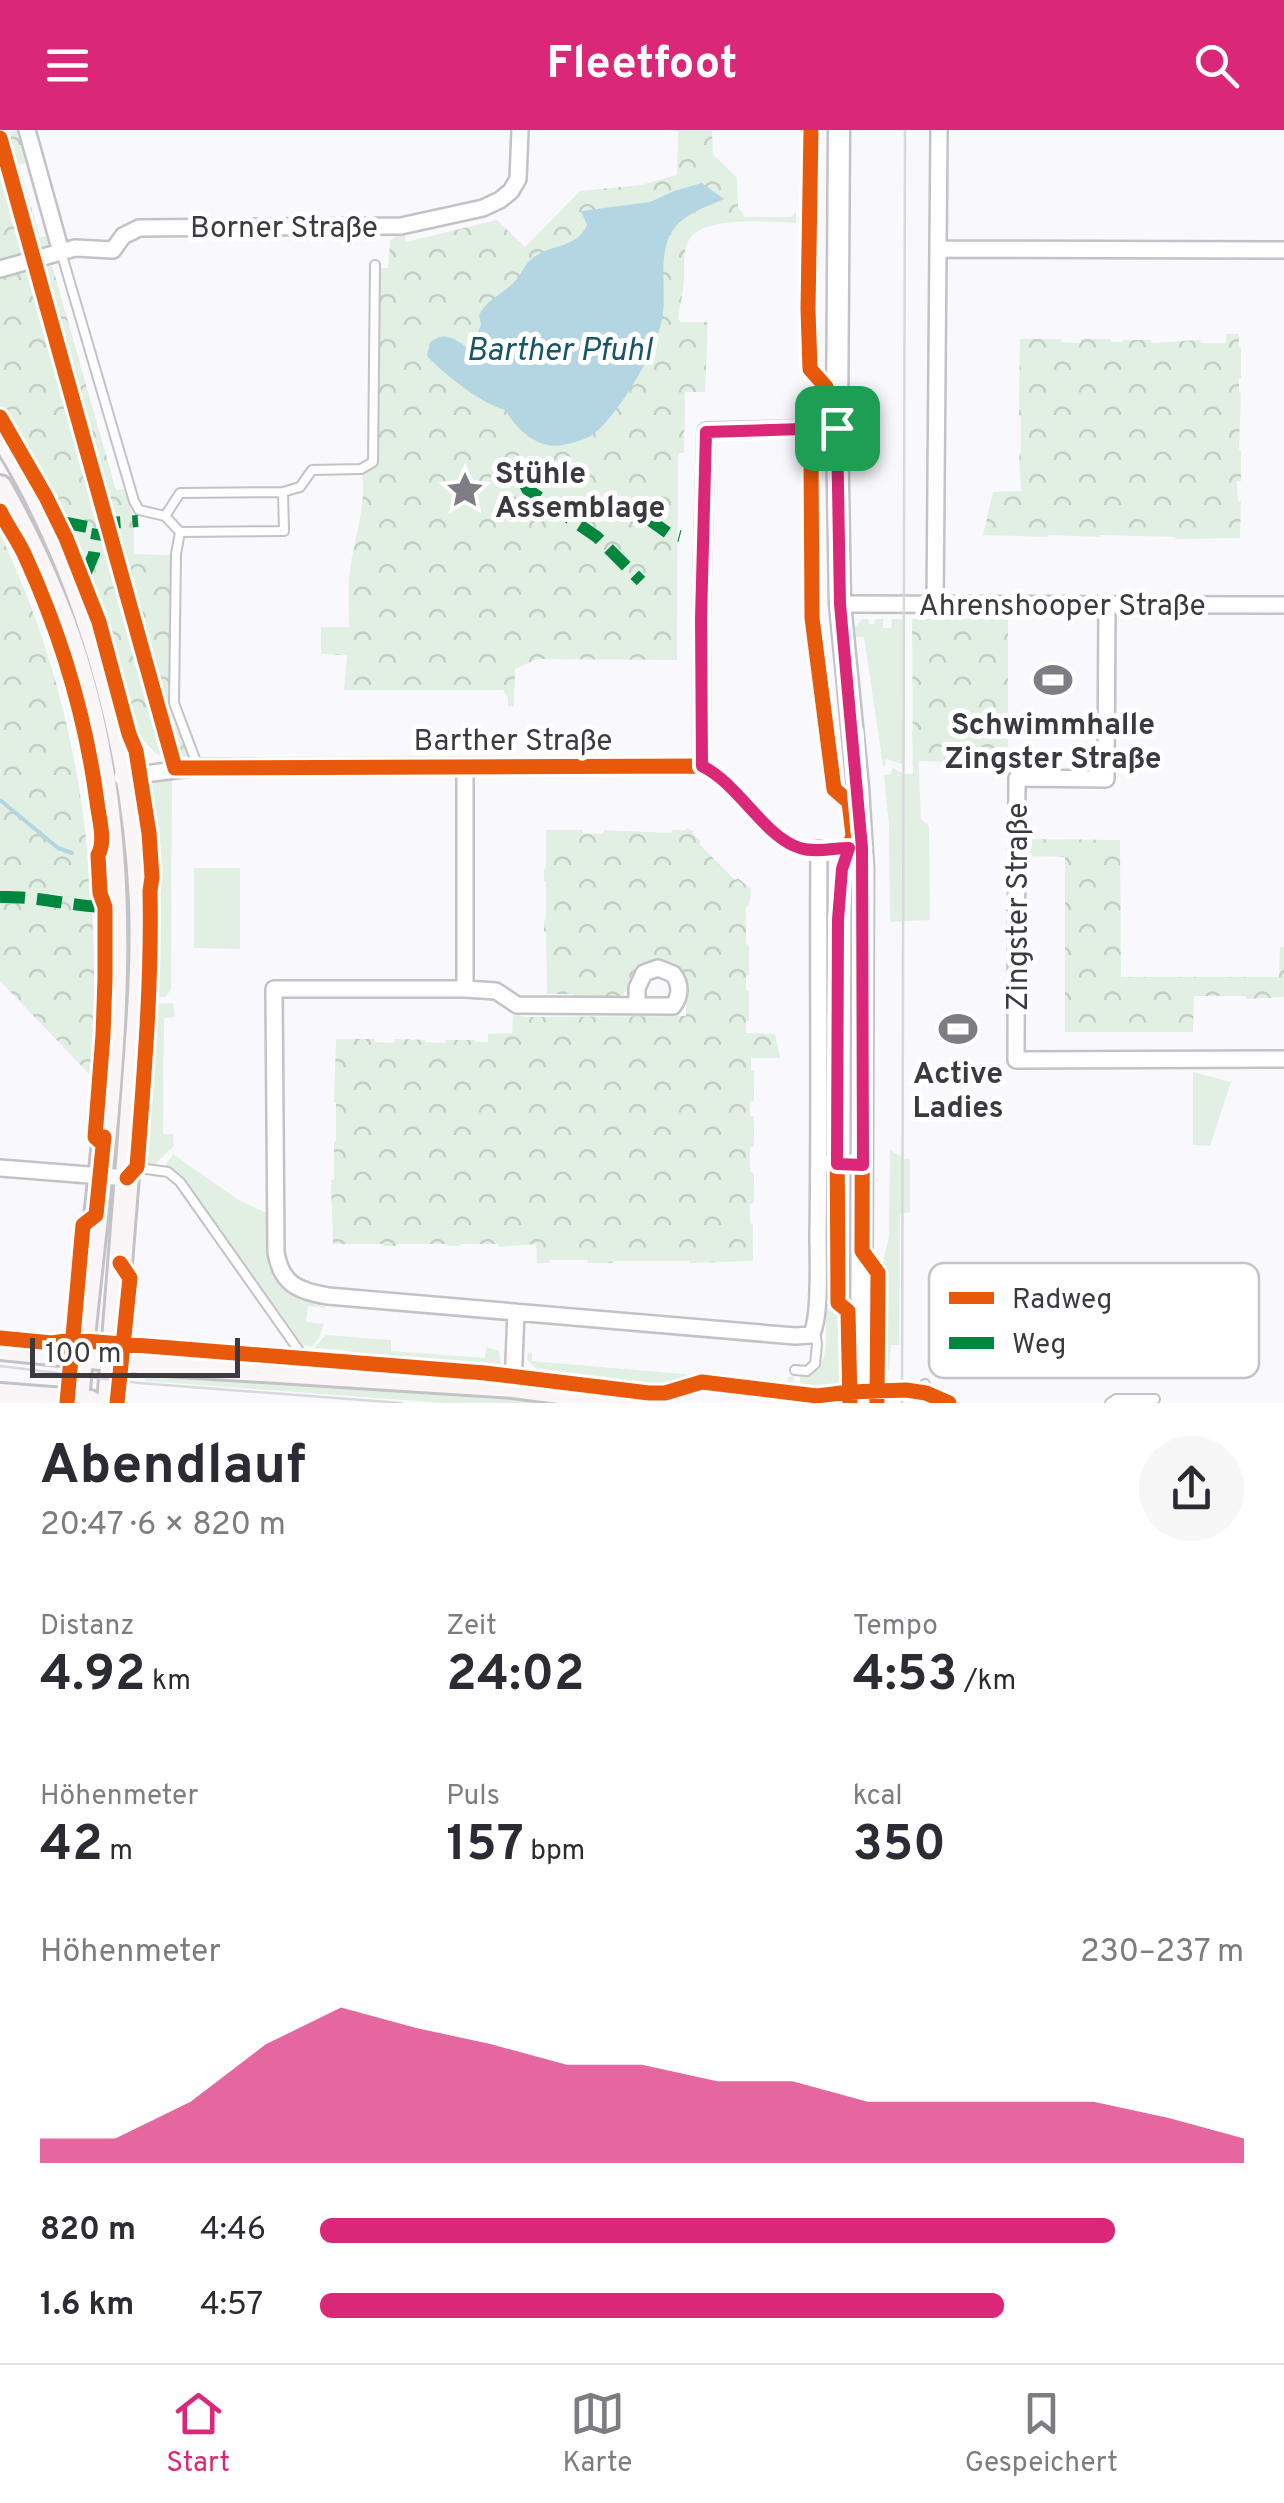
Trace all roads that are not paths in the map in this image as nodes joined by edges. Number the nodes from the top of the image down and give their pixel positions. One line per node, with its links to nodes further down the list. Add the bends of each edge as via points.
1 (27, 130): 7 (street)
2 (520, 130): 7 (street, Borner Straße, via 518,179 483,208 401,226 139,228 113,250)
3 (838, 130): 10 (street)
4 (939, 130): 5 (street)
5 (940, 249): 6 (street); 17 (street)
6 (1284, 250)
7 (61, 252): 9 (street, Borner Straße); 14 (lane, via 134,501 138,510)
8 (375, 265): 13 (lane, via 373,462 361,469 312,470 300,487)
9 (0, 269)
10 (837, 428): 16 (street); 20 (street, via 706,432)
11 (0, 434): 23 (main road, via 52,529 84,608)
12 (0, 488): 24 (main road, via 59,608)
13 (283, 492): 14 (lane, via 180,493); 15 (lane, via 284,531)
14 (165, 516): 15 (lane)
15 (180, 532): 21 (lane, via 174,703)
16 (840, 604): 17 (street, Ahrenshooper Straße); 25 (street)
17 (935, 604): 18 (street, Ahrenshooper Straße)
18 (1107, 605): 19 (street, Ahrenshooper Straße); 29 (street, Zingster Straße, via 1106,779 1017,778 1016,1060)
19 (1284, 605)
20 (702, 766): 22 (street, Barther Straße); 26 (street, via 783,840)
21 (198, 767): 22 (street, Barther Straße); 23 (street, Barther Straße)
22 (466, 768): 27 (street, Barther Straße)
23 (127, 776): 24 (street, Barther Straße); 33 (main road, via 141,904)
24 (103, 779): 34 (main road, via 115,993)
25 (862, 848): 26 (street); 31 (street)
26 (819, 850): 30 (street)
27 (465, 989): 28 (street, via 496,991 516,1004); 35 (street, via 274,989 276,1252 282,1274 305,1292)
28 (637, 1006)
29 (1284, 1058)
30 (819, 1163): 31 (street); 36 (street)
31 (863, 1165): 49 (street)
32 (0, 1168): 34 (street)
33 (128, 1172): 34 (street); 39 (main road); 41 (lane, via 168,1172 187,1192)
34 (101, 1176): 38 (main road)
35 (516, 1312): 36 (street, via 802,1336); 43 (street)
36 (815, 1330): 40 (lane, via 815,1364)
37 (0, 1348): 38 (main road)
38 (81, 1355): 39 (main road); 46 (main road)
39 (112, 1359): 41 (main road); 47 (main road)
40 (796, 1370)
41 (314, 1373): 43 (main road)
42 (925, 1384): 50 (lane)
43 (513, 1386): 48 (main road)
44 (0, 1395): 46 (main road)
45 (1155, 1399): 51 (lane)
46 (77, 1402): 47 (main road)
47 (106, 1403)
48 (644, 1403)
49 (861, 1403)
50 (928, 1403)
51 (1110, 1403)

